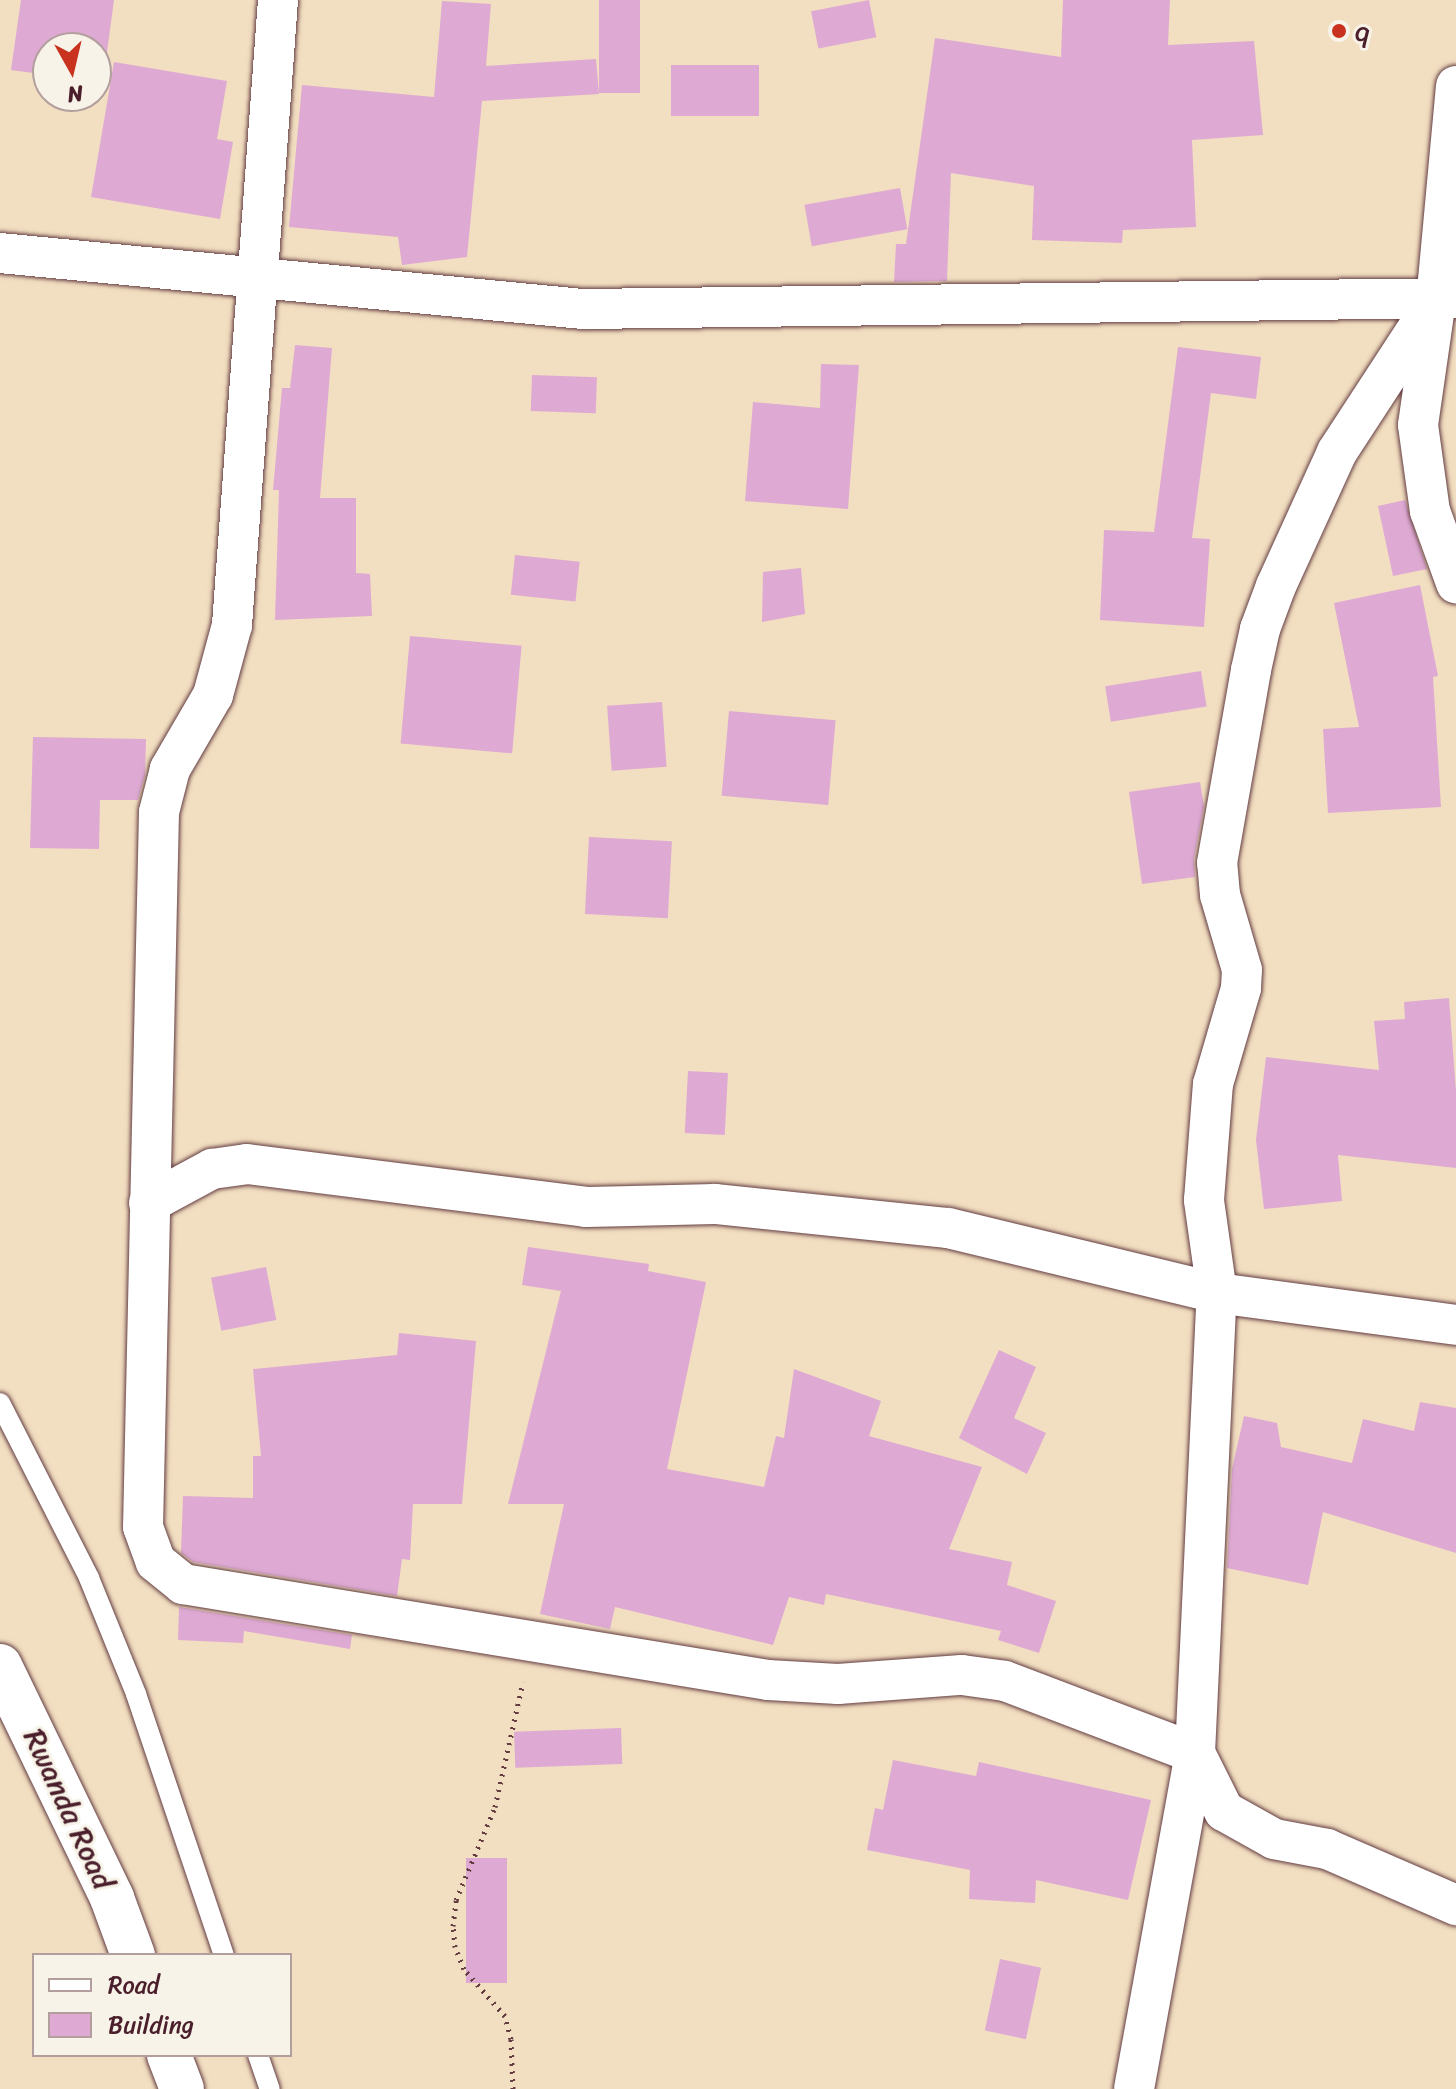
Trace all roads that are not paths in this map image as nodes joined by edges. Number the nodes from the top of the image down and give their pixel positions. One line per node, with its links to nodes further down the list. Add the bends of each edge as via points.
1 (278, 0): 4 (street)
2 (1456, 86): 5 (street)
3 (0, 253): 4 (street)
4 (256, 277): 5 (street, via 583,309); 7 (street, via 232,625 213,695 170,769 159,812)
5 (1446, 299): 6 (street, via 1418,425 1430,511); 8 (street, via 1337,452 1276,586 1254,656 1217,863 1220,895 1242,970 1213,1084 1204,1200)
6 (1456, 583)
7 (149, 1203): 8 (street, via 212,1169 247,1164 586,1207 715,1204 948,1228); 12 (street, via 143,1527 156,1562 183,1584 768,1680 838,1684 962,1675 1005,1681)
8 (1217, 1293): 9 (street); 12 (street)
9 (1456, 1325)
10 (0, 1403): 15 (lane, via 95,1593 136,1694)
11 (0, 1666): 14 (highway, Rwanda Road, via 112,1898)
12 (1195, 1753): 13 (street, via 1224,1811 1274,1839 1327,1849); 20 (street)
13 (1456, 1905)
14 (132, 1953)
15 (223, 1953)
16 (170, 2057): 18 (highway)
17 (259, 2057): 19 (lane)
18 (182, 2089)
19 (270, 2089)
20 (1134, 2089)

